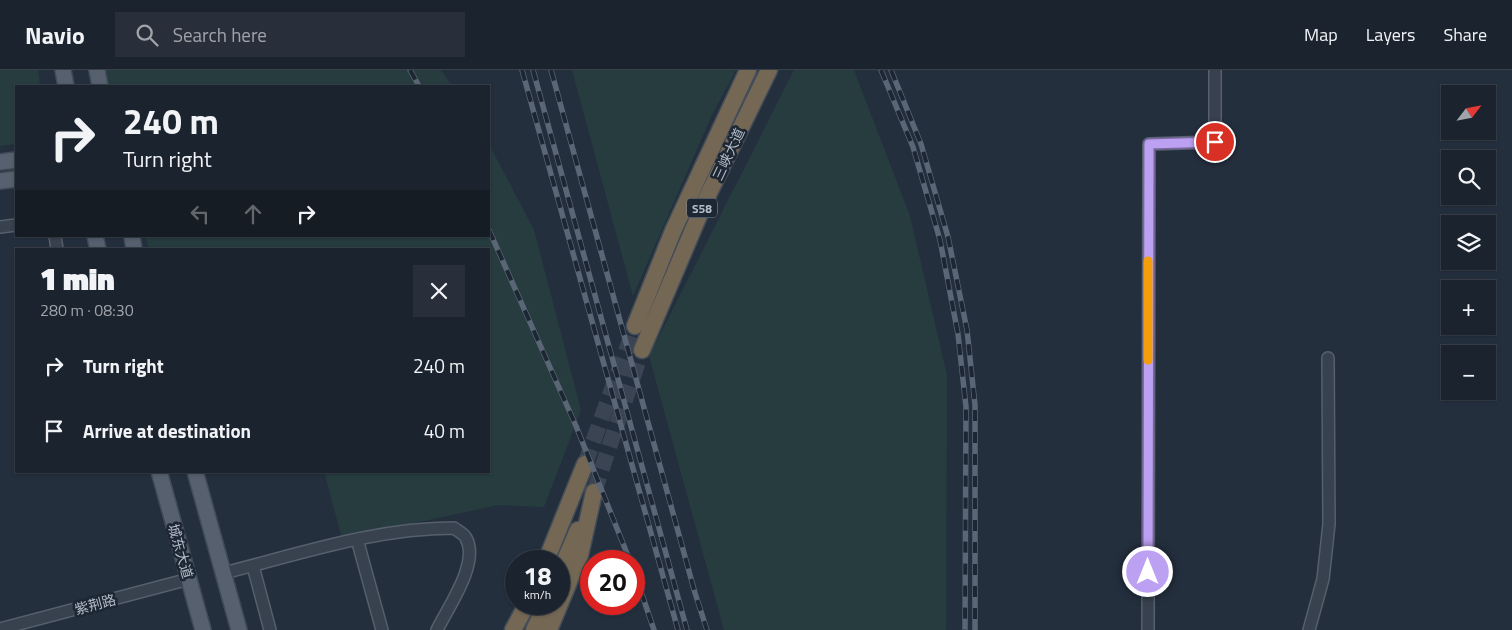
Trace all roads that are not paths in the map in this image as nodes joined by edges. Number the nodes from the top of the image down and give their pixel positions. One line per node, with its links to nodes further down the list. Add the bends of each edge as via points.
1 (63, 70): 6 (main road)
2 (97, 70): 7 (main road)
3 (748, 70): 14 (highway, 三峡大道 / S58, via 673,231)
4 (769, 70): 15 (highway, 三峡大道 / S58, via 706,199)
5 (1215, 70): 39 (street, via 1215,142 1149,144)
6 (66, 85)
7 (100, 85)
8 (15, 160): 9 (main road)
9 (0, 162)
10 (15, 179): 11 (main road)
11 (0, 181)
12 (15, 225): 13 (street)
13 (0, 227)
14 (635, 326)
15 (642, 350)
16 (1328, 358): 40 (street, via 1329,524 1323,579)
17 (585, 464): 21 (highway)
18 (160, 473): 26 (main road, 城东大道)
19 (197, 473): 24 (main road)
20 (357, 539): 23 (street); 34 (street); 35 (street, via 432,528 454,528 466,538 471,556 466,573)
21 (550, 550)
22 (569, 550): 25 (highway, via 594,492 580,555)
23 (252, 566): 24 (street); 33 (street)
24 (224, 573): 32 (main road)
25 (570, 579)
26 (189, 580): 30 (street, 紫荆路); 31 (main road, 城东大道)
27 (521, 615): 36 (highway)
28 (541, 615): 37 (highway)
29 (555, 615): 38 (highway)
30 (0, 628)
31 (203, 630)
32 (239, 630)
33 (270, 630)
34 (382, 630)
35 (437, 630)
36 (513, 630)
37 (534, 630)
38 (549, 630)
39 (1148, 630)
40 (1310, 630)

